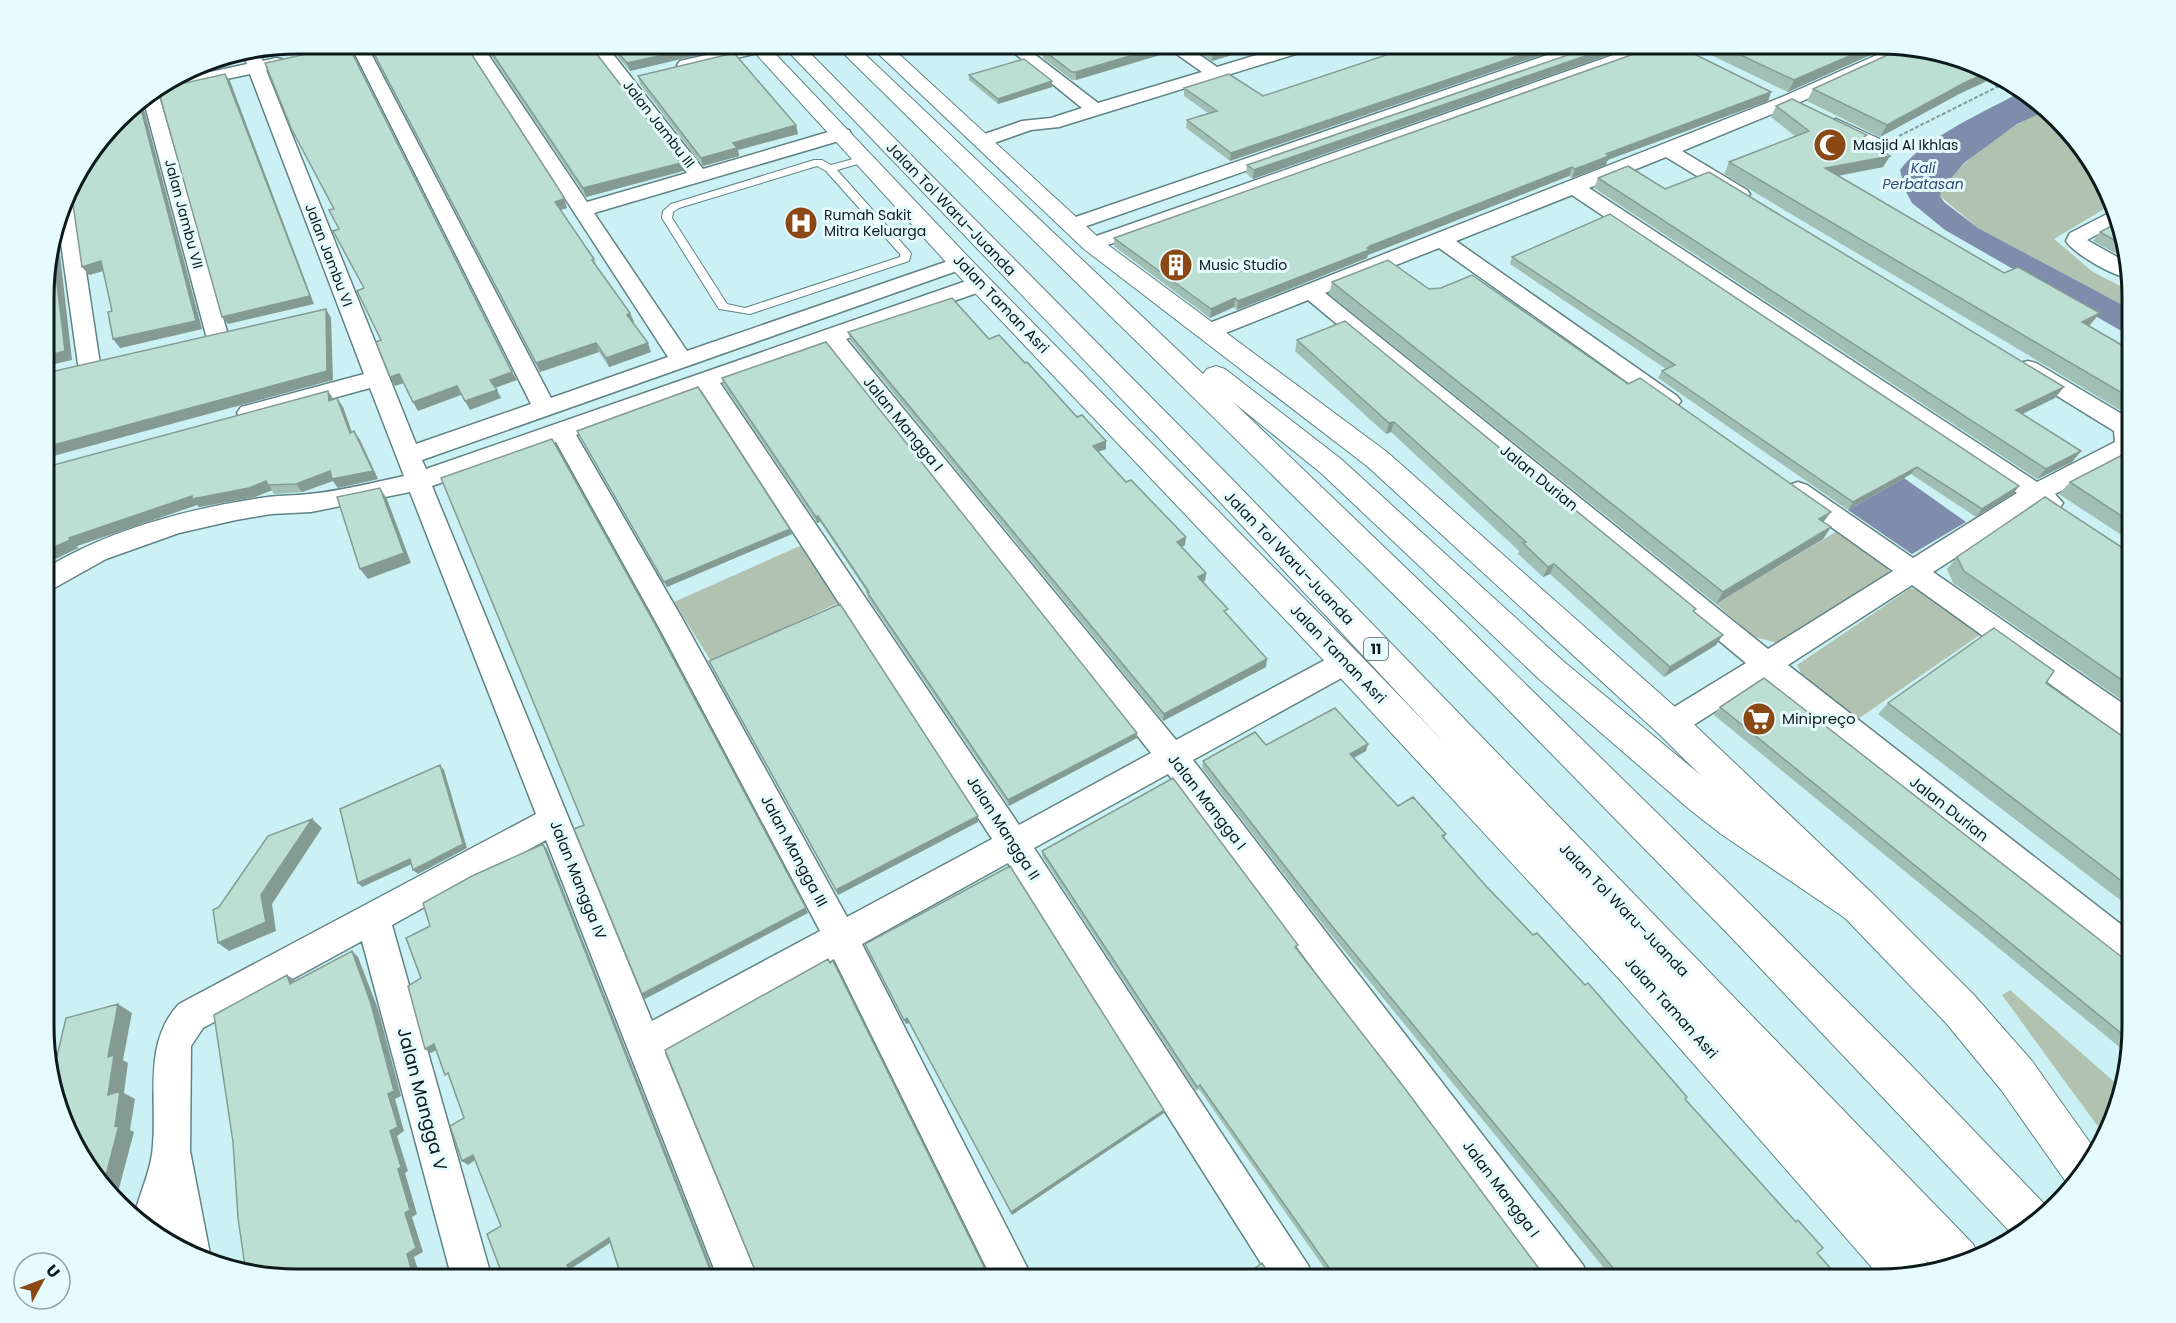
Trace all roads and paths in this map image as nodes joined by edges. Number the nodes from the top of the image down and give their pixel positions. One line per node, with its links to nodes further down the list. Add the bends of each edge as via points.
1 (361, 54): 62 (street, Jalan Mangga III)
2 (480, 54): 36 (street)
3 (605, 54): 21 (street, Jalan Jambu III)
4 (732, 54): 17 (street)
5 (776, 54): 27 (main road, Jalan Taman Asri)
6 (778, 54): 88 (main road, Jalan Tol Waru–Juanda / 11, via 1216,481)
7 (855, 54): 40 (main road)
8 (888, 54): 28 (main road)
9 (1024, 54): 26 (street)
10 (1188, 54): 18 (street)
11 (1277, 54): 18 (street)
12 (1568, 54): 40 (street)
13 (1631, 54): 40 (street)
14 (1892, 55): 25 (street)
15 (254, 60): 16 (street); 20 (street); 44 (street, Jalan Jambu VI)
16 (290, 60)
17 (670, 69)
18 (1215, 73): 26 (street)
19 (648, 75): 21 (street)
20 (189, 80)
21 (625, 80): 33 (street, Jalan Jambu III)
22 (1999, 86): 29 (path)
23 (1768, 91): 25 (street)
24 (153, 101): 50 (street, Jalan Jambu VII)
25 (1788, 101): 29 (street); 30 (street)
26 (1095, 110): 28 (street)
27 (842, 134): 31 (main road, Jalan Taman Asri); 33 (street)
28 (987, 145): 40 (main road)
29 (1879, 146)
30 (1667, 150): 34 (street); 35 (street)
31 (864, 159): 32 (lane); 42 (main road, Jalan Taman Asri)
32 (830, 169): 46 (lane, via 906,254 905,259); 46 (lane, via 813,163 668,211 667,218 723,307)
33 (699, 175): 36 (street)
34 (1574, 187): 39 (street); 67 (street)
35 (1759, 206)
36 (582, 210): 55 (street)
37 (68, 215): 56 (street)
38 (2109, 220): 41 (street, via 2076,241)
39 (1441, 240): 43 (street); 60 (street)
40 (1079, 245): 48 (main road); 78 (main road, via 1331,466 1551,670 1734,823); 85 (main road, via 1434,614 1831,1012)
41 (2120, 267)
42 (971, 274): 49 (street); 51 (street); 71 (main road, Jalan Taman Asri)
43 (1311, 292): 48 (street); 72 (street, Jalan Durian)
44 (349, 305): 45 (street); 58 (street, Jalan Jambu VI)
45 (327, 310)
46 (746, 312): 49 (lane)
47 (239, 330): 50 (street)
48 (1210, 331): 74 (main road, via 1377,459)
49 (760, 333): 55 (street)
50 (217, 335): 52 (street)
51 (832, 336): 59 (street); 75 (street, Jalan Mangga I)
52 (194, 340)
53 (113, 358): 56 (street)
54 (2013, 359): 63 (street)
55 (682, 361): 62 (street)
56 (90, 364): 57 (street)
57 (68, 369)
58 (377, 378): 61 (street); 65 (street, Jalan Jambu VI)
59 (706, 380): 62 (street); 77 (street, Jalan Mangga II)
60 (1692, 416)
61 (229, 418)
62 (553, 420): 65 (street); 80 (street, Jalan Mangga III, via 673,628)
63 (2122, 431)
64 (2122, 440): 67 (street)
65 (413, 469): 70 (street, via 377,492 268,505 197,519 116,543); 76 (street, Jalan Mangga IV)
66 (1778, 478): 69 (street)
67 (2035, 494): 68 (street); 69 (street)
68 (2074, 520)
69 (1913, 573): 72 (street); 73 (street)
70 (54, 575)
71 (1346, 662): 75 (street); 89 (main road, Jalan Taman Asri, via 1635,968)
72 (1767, 664): 74 (street); 81 (street, Jalan Durian)
73 (2122, 719)
74 (1671, 724): 78 (main road)
75 (1172, 756): 77 (street); 94 (street, Jalan Mangga I)
76 (553, 820): 79 (street); 82 (street, Jalan Mangga IV)
77 (1013, 843): 80 (street); 93 (street, Jalan Mangga II)
78 (1859, 906): 84 (main road, via 1976,1027 2036,1101)
79 (373, 918): 83 (street, via 191,1016 173,1046); 90 (street, Jalan Mangga V)
80 (840, 936): 82 (street); 92 (street, Jalan Mangga III)
81 (2122, 946)
82 (644, 1045): 91 (street, Jalan Mangga IV)
83 (172, 1148): 86 (street); 87 (street)
84 (2079, 1164)
85 (2028, 1218)
86 (152, 1221)
87 (188, 1243)
88 (1954, 1257)
89 (1902, 1268)
90 (469, 1269)
91 (734, 1269)
92 (1008, 1269)
93 (1288, 1269)
94 (1561, 1269)

